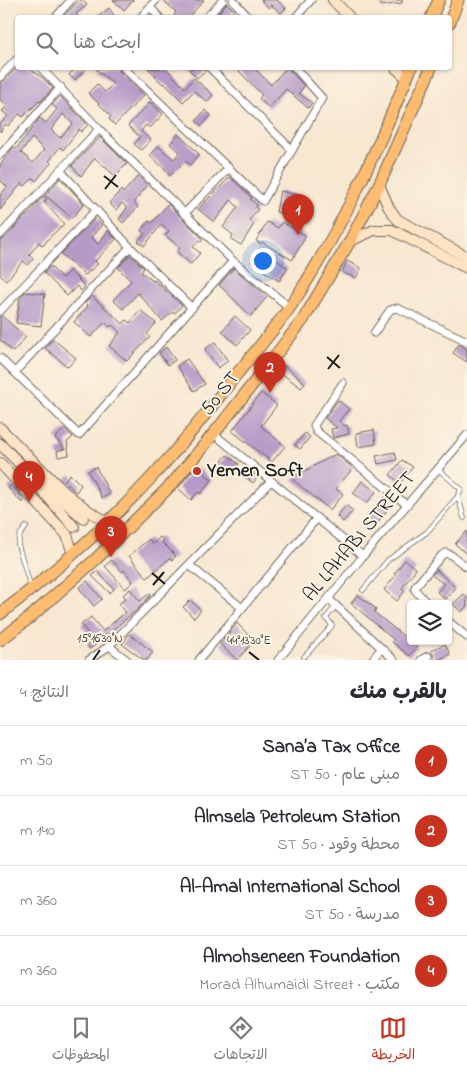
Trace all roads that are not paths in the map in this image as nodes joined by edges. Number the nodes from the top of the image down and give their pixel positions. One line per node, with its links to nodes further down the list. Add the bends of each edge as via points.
1 (71, 0): 10 (street)
2 (156, 0): 9 (street)
3 (222, 0): 13 (street)
4 (233, 0): 14 (street)
5 (312, 0): 15 (street)
6 (333, 0): 16 (street)
7 (439, 0): 17 (main road)
8 (458, 0): 18 (main road)
9 (150, 7): 11 (street); 12 (street)
10 (58, 15)
11 (143, 15)
12 (157, 15)
13 (209, 15)
14 (246, 15)
15 (298, 15)
16 (347, 15)
17 (433, 15)
18 (452, 16)
19 (15, 61): 26 (street)
20 (43, 70): 27 (street)
21 (126, 70): 31 (street)
22 (212, 70): 29 (street)
23 (297, 70): 29 (street, via 322,98)
24 (430, 70): 33 (main road, 50 ST)
25 (409, 73): 44 (main road, 50 ST, via 363,177)
26 (0, 77)
27 (61, 87): 28 (street); 30 (street)
28 (99, 129): 32 (street); 35 (street)
29 (292, 150): 31 (street, via 263,202)
30 (0, 155)
31 (229, 168): 35 (street)
32 (60, 170): 34 (street); 38 (street)
33 (379, 185): 36 (street); 39 (main road, 50 ST)
34 (96, 210): 40 (street); 46 (street)
35 (184, 214): 42 (street)
36 (398, 220): 37 (street, via 392,224); 41 (street)
37 (392, 230): 39 (street, via 374,230); 43 (street)
38 (1, 233)
39 (350, 241): 53 (main road, 50 ST, via 303,320)
40 (130, 248): 45 (street); 50 (street)
41 (467, 256)
42 (233, 261): 44 (street); 45 (street)
43 (467, 268)
44 (289, 307): 52 (main road, 50 ST)
45 (192, 308): 50 (street, via 78,435)
46 (0, 311)
47 (374, 333): 48 (street, via 390,310 397,308)
48 (467, 341)
49 (0, 358): 50 (street)
50 (15, 372)
51 (343, 383): 66 (street, via 318,416 314,425 316,431)
52 (229, 384): 53 (main road); 54 (main road, 50 ST)
53 (244, 395): 56 (main road, 50 ST)
54 (206, 414): 56 (main road); 70 (main road, 50 ST, via 159,470)
55 (0, 428): 67 (street)
56 (217, 430): 61 (street); 86 (main road, 50 ST, via 172,484 95,560)
57 (467, 435): 60 (street, AL LAHABI STREET)
58 (0, 444): 62 (street)
59 (0, 463): 72 (street)
60 (438, 469): 64 (lane); 66 (street, AL LAHABI STREET)
61 (271, 481): 68 (street); 75 (street)
62 (38, 482): 67 (street); 72 (street)
63 (467, 487): 64 (lane)
64 (461, 488): 65 (lane)
65 (458, 496): 69 (lane); 78 (lane, via 427,532 388,560)
66 (407, 505): 74 (street, AL LAHABI STREET)
67 (86, 514): 70 (street); 72 (street)
68 (317, 518): 74 (street); 82 (street)
69 (464, 518)
70 (107, 522): 73 (main road, 50 ST)
71 (26, 527): 77 (lane, via 18,545)
72 (71, 531): 73 (street)
73 (73, 554): 77 (main road, 50 ST)
74 (363, 556): 79 (street, AL LAHABI STREET)
75 (189, 565): 82 (street); 87 (street)
76 (467, 567): 80 (street, via 451,555 442,555 415,587)
77 (31, 590): 83 (main road, 50 ST)
78 (363, 590)
79 (329, 599): 81 (street); 94 (street, AL LAHABI STREET)
80 (424, 600)
81 (336, 606): 88 (street); 90 (lane, via 326,618 331,627)
82 (242, 608): 93 (street)
83 (0, 614)
84 (452, 624): 85 (street)
85 (467, 637)
86 (0, 640)
87 (109, 646): 91 (street); 92 (street)
88 (381, 649): 95 (street); 96 (street)
89 (428, 656): 97 (street)
90 (304, 657)
91 (89, 660)
92 (128, 660)
93 (199, 660)
94 (278, 660)
95 (372, 660)
96 (394, 660)
97 (421, 660)

